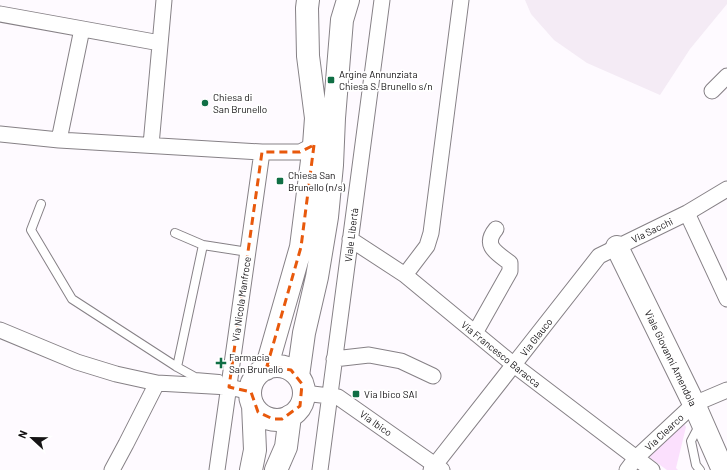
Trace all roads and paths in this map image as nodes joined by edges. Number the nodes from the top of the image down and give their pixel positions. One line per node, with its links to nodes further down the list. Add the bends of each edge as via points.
1 (164, 0): 8 (street)
2 (308, 0): 12 (street, via 308,56 316,118)
3 (348, 0): 34 (street, via 342,20 327,217 304,333)
4 (382, 0): 19 (street, Viale Libertà)
5 (461, 0): 23 (street, via 431,233 427,246)
6 (0, 14): 7 (street)
7 (82, 29): 8 (street); 10 (street)
8 (160, 43): 11 (street)
9 (0, 134): 10 (street)
10 (59, 140): 11 (street)
11 (151, 145): 13 (street)
12 (314, 145): 13 (street, via 300,152); 30 (street, via 301,247)
13 (262, 152): 22 (street, Via Nicola Manfroce)
14 (727, 189): 16 (street, Via Sacchi)
15 (41, 204): 29 (lane, via 31,230 72,299)
16 (688, 213): 21 (street, Via Sacchi); 24 (street)
17 (496, 229): 26 (street, via 490,239 492,249 510,263 510,271)
18 (174, 233): 20 (lane)
19 (350, 239): 23 (street, Via Francesco Baracca); 27 (street, Viale Libertà)
20 (203, 245): 22 (lane); 29 (lane)
21 (617, 248): 28 (street, Via Glauco, via 599,256); 38 (street, Viale Giovanni Amendola)
22 (248, 252): 33 (street, Via Nicola Manfroce)
23 (405, 275): 26 (street, Via Francesco Baracca)
24 (727, 299)
25 (0, 330): 32 (street, via 78,362)
26 (475, 333): 28 (street, Via Francesco Baracca)
27 (334, 359): 31 (street, via 368,355 401,361); 36 (street, Viale Libertà)
28 (514, 365): 40 (street, Via Francesco Baracca); 41 (street, Via Glauco)
29 (177, 367): 33 (lane, via 195,377)
30 (266, 369): 34 (street, via 274,366 291,370); 37 (street, via 255,378)
31 (433, 376)
32 (157, 383): 33 (street); 42 (street)
33 (229, 384): 37 (street); 43 (street, Via Nicola Manfroce)
34 (301, 384): 36 (street, Via Ibico); 39 (street, via 303,400 296,412)
35 (727, 390): 38 (street, Via Clearco)
36 (329, 396): 41 (street, Via Ibico, via 338,397); 46 (street, Viale Libertà)
37 (252, 399): 39 (street, via 258,412 265,417 273,420); 44 (street, via 255,450)
38 (698, 413): 40 (street, Via Clearco); 48 (lane, via 691,441 696,465); 49 (street, Viale Giovanni Amendola)
39 (290, 416): 45 (street, via 286,447)
40 (631, 464): 47 (street, Via Francesco Baracca)
41 (436, 468)
42 (112, 470)
43 (217, 470)
44 (251, 470)
45 (276, 470)
46 (320, 470)
47 (652, 470)
48 (700, 470)
49 (723, 470)

